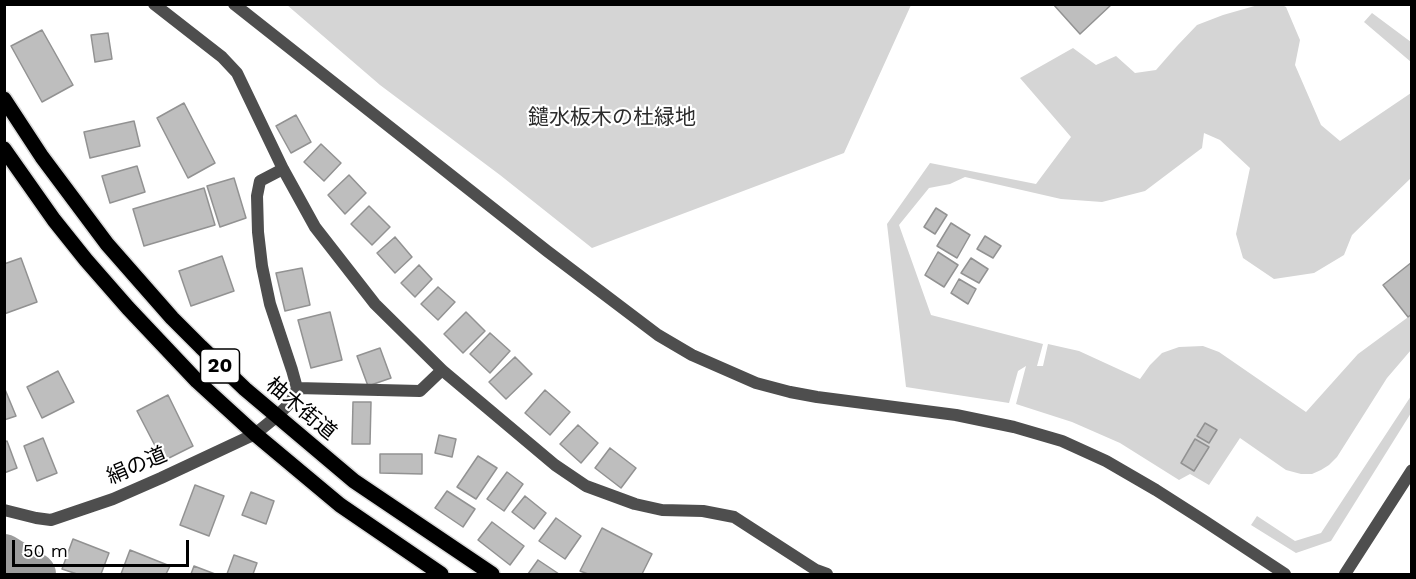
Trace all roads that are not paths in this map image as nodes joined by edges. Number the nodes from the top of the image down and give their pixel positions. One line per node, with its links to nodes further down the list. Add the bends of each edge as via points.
1 (154, 4): 5 (street, via 237,73)
2 (234, 4): 15 (street, via 548,251 658,335 692,355 756,383 790,392 956,415 1062,441 1156,490)
3 (4, 99): 8 (main road, 柚木街道 / 20, via 107,244 194,340)
4 (4, 149): 9 (main road, 20, via 54,220 128,308 197,381)
5 (283, 170): 6 (street, via 315,227 346,268 375,304); 7 (street, via 260,181 258,232 270,304)
6 (442, 370): 7 (street, via 420,391); 12 (street, via 555,465 586,486 662,510 734,517)
7 (297, 388): 8 (street, 絹の道, via 291,402)
8 (276, 417): 9 (street, 絹の道); 14 (main road, 柚木街道 / 20, via 354,481)
9 (255, 434): 11 (street, 絹の道, via 113,499 51,520); 13 (main road, 20, via 340,505)
10 (1412, 470): 16 (street)
11 (4, 510)
12 (819, 573)
13 (441, 574)
14 (492, 574)
15 (1285, 574)
16 (1345, 574)

